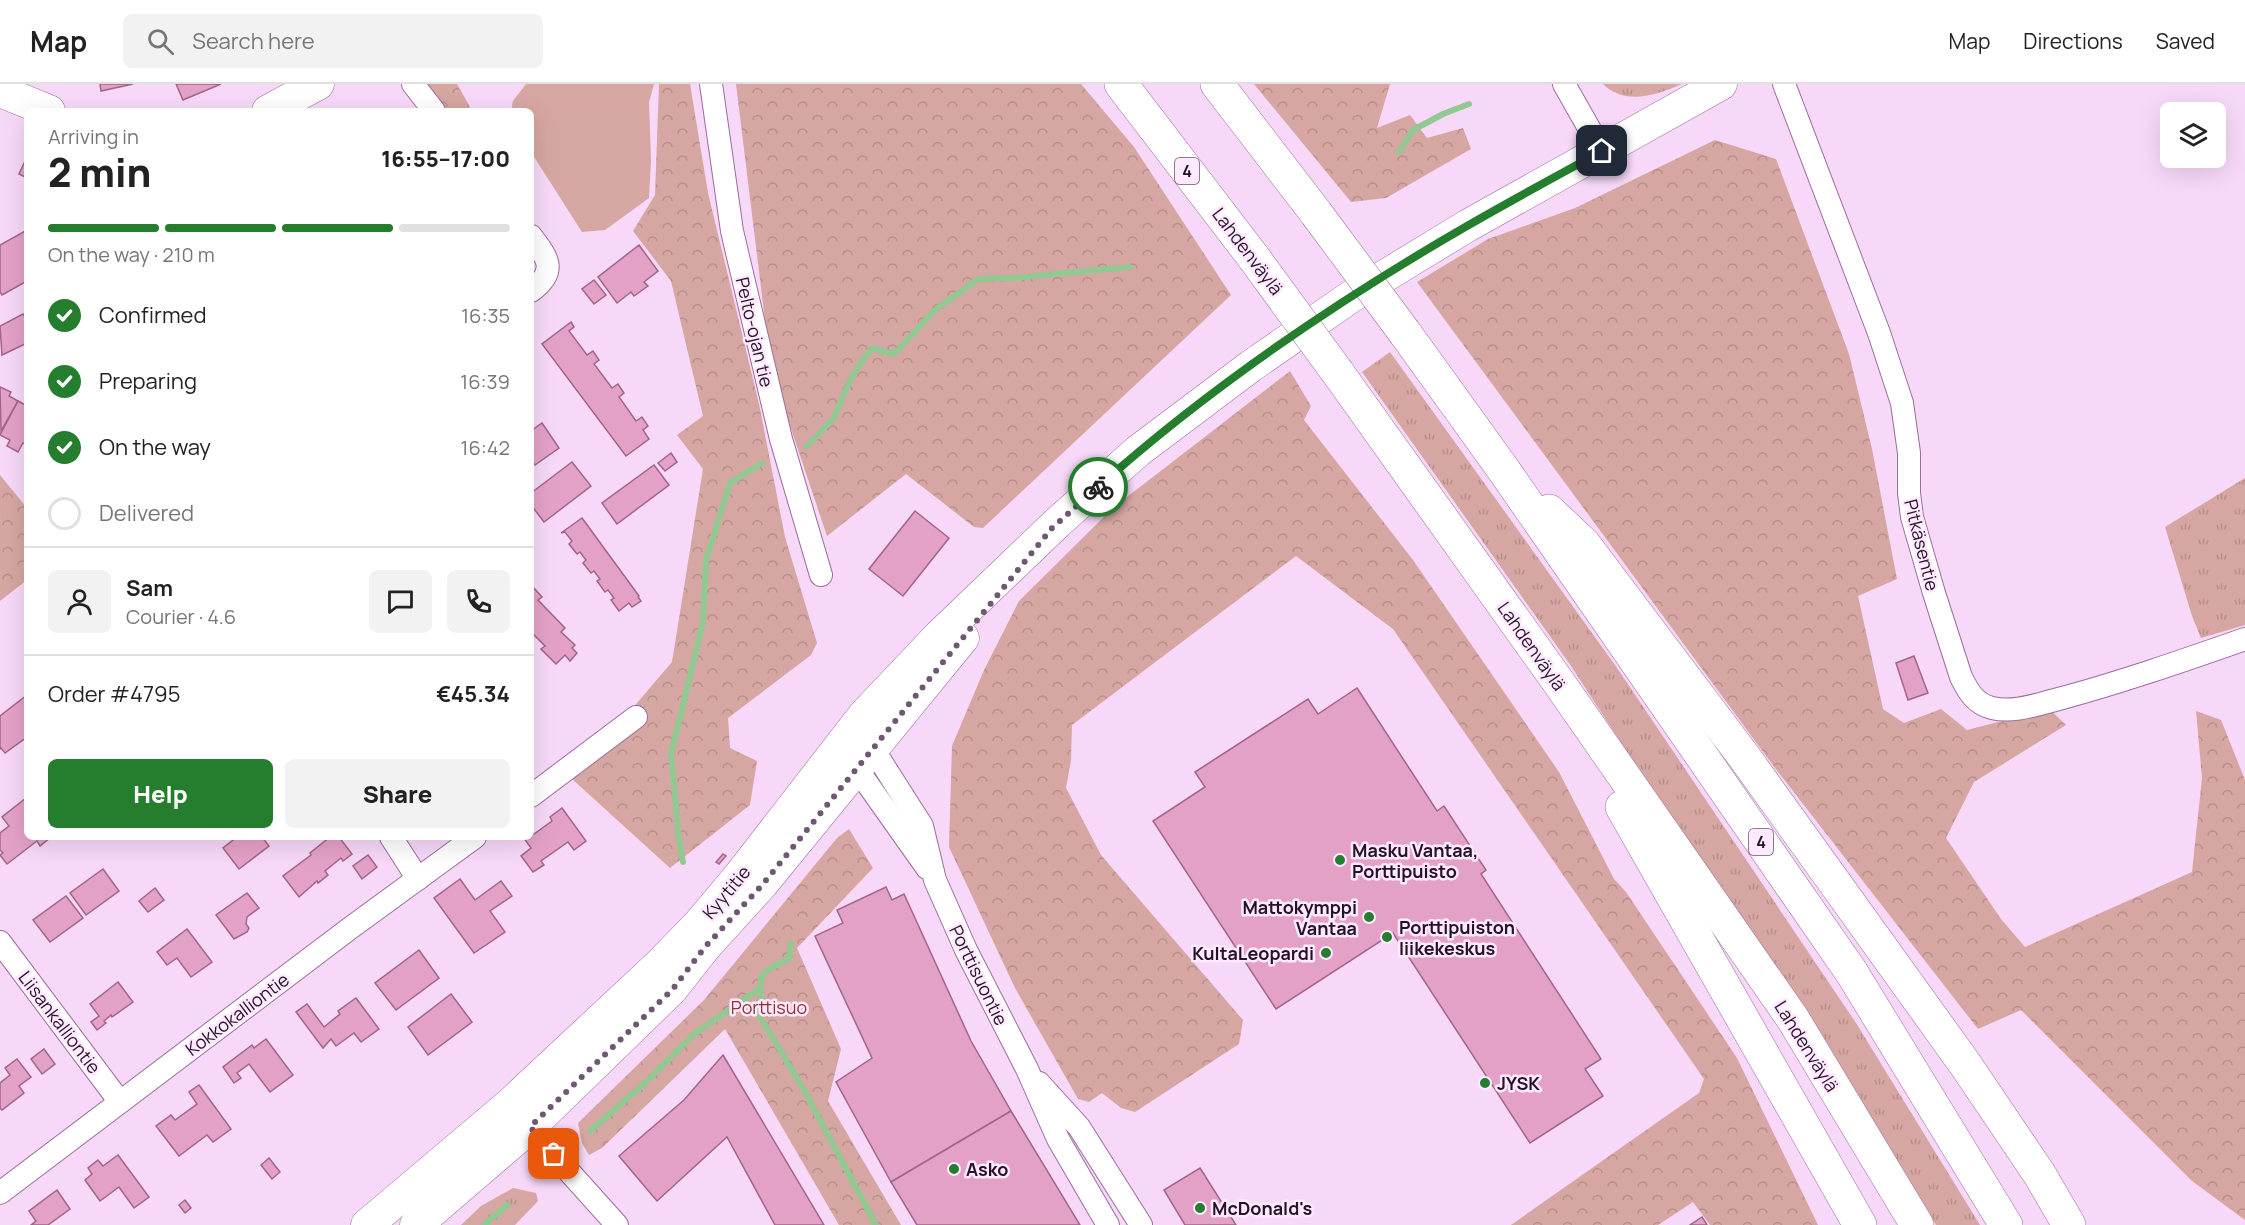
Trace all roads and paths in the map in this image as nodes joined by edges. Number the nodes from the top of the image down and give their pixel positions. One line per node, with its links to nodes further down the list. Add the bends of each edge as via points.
1 (318, 84): 11 (main road)
2 (413, 84): 12 (street)
3 (711, 84): 17 (street, Pelto-ojan tie, via 732,231 781,439)
4 (1120, 84): 19 (highway, Lahdenväylä / 4, bridge, via 1254,258)
5 (1217, 84): 16 (highway, 4, bridge)
6 (1564, 84): 13 (street)
7 (1721, 84): 13 (main road, Kyytitie)
8 (1784, 84): 18 (street, Pitkäsentie, via 1902,403 1914,525 1961,677 1976,701 1992,708 2016,710 2090,691)
9 (0, 91): 10 (main road)
10 (42, 108)
11 (274, 108)
12 (432, 108)
13 (1602, 151): 21 (main road, Kyytitie, via 1352,296 1138,451 938,638)
14 (534, 240): 15 (street, via 547,257 548,270)
15 (534, 289)
16 (1503, 469): 30 (highway, via 1584,543 1745,758); 39 (highway, 4, via 1852,974)
17 (821, 575)
18 (2245, 639)
19 (1557, 680): 37 (highway, via 1620,805); 38 (highway, Lahdenväylä / 4, via 1793,1019)
20 (636, 717): 22 (street)
21 (859, 752): 27 (street, Porttisuontie, via 922,826 935,880); 29 (main road, Kyytitie, via 810,786 698,925)
22 (534, 794)
23 (393, 840): 25 (street)
24 (471, 840): 25 (street, Kokkokalliontie)
25 (418, 879): 28 (street, Kokkokalliontie)
26 (0, 942): 28 (street, Liisankalliontie)
27 (1027, 1069): 35 (street, Porttisuontie, via 1058,1139); 36 (street, Porttisuontie, via 1079,1127)
28 (120, 1102): 31 (street, Kokkokalliontie)
29 (519, 1116): 32 (main road, Kyytitie); 33 (main road, Kyytitie); 34 (street)
30 (2040, 1175): 40 (highway); 41 (highway)
31 (0, 1193)
32 (367, 1225)
33 (416, 1225)
34 (617, 1225)
35 (1108, 1225)
36 (1141, 1225)
37 (1860, 1225)
38 (1917, 1225)
39 (2006, 1225)
40 (2069, 1225)
41 (2079, 1225)

